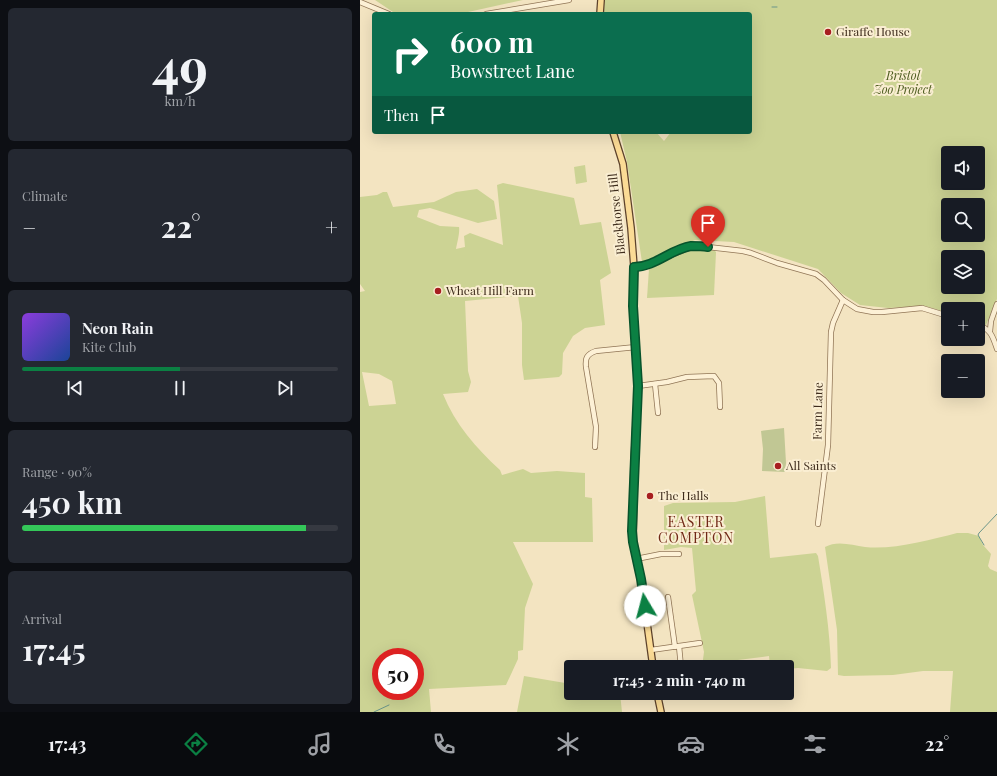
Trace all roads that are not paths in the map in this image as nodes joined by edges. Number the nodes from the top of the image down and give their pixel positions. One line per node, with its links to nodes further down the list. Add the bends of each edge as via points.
1 (569, 0): 5 (street)
2 (601, 0): 6 (main road)
3 (360, 2): 4 (street)
4 (384, 12)
5 (498, 12)
6 (600, 12)
7 (614, 134): 8 (main road, Blackhorse Hill, via 622,164)
8 (634, 267): 9 (street, via 657,261 691,246 743,251 816,274); 16 (main road, Blackhorse Hill)
9 (843, 300): 11 (street, via 850,306 865,311 922,308); 23 (street, Farm Lane, via 830,332 828,438)
10 (997, 304): 12 (street)
11 (941, 314)
12 (991, 321): 13 (street); 15 (street)
13 (985, 326)
14 (985, 328): 15 (street)
15 (990, 331): 17 (street)
16 (636, 347): 19 (main road, Blackhorse Hill); 22 (street, via 596,351 586,357 596,427)
17 (997, 349)
18 (655, 384): 19 (street); 20 (street, via 687,377 714,376 719,383 720,404); 21 (street)
19 (638, 386): 25 (main road, Blackhorse Hill, via 632,531)
20 (726, 402)
21 (658, 413)
22 (595, 447)
23 (818, 524)
24 (679, 554): 25 (street, via 661,554)
25 (636, 559): 29 (main road, Blackhorse Hill)
26 (668, 596): 28 (street)
27 (700, 643): 28 (street)
28 (677, 646): 29 (street); 31 (street)
29 (651, 650): 30 (main road, Blackhorse Hill)
30 (652, 660)
31 (680, 660)
32 (659, 700): 33 (main road)
33 (660, 712)

